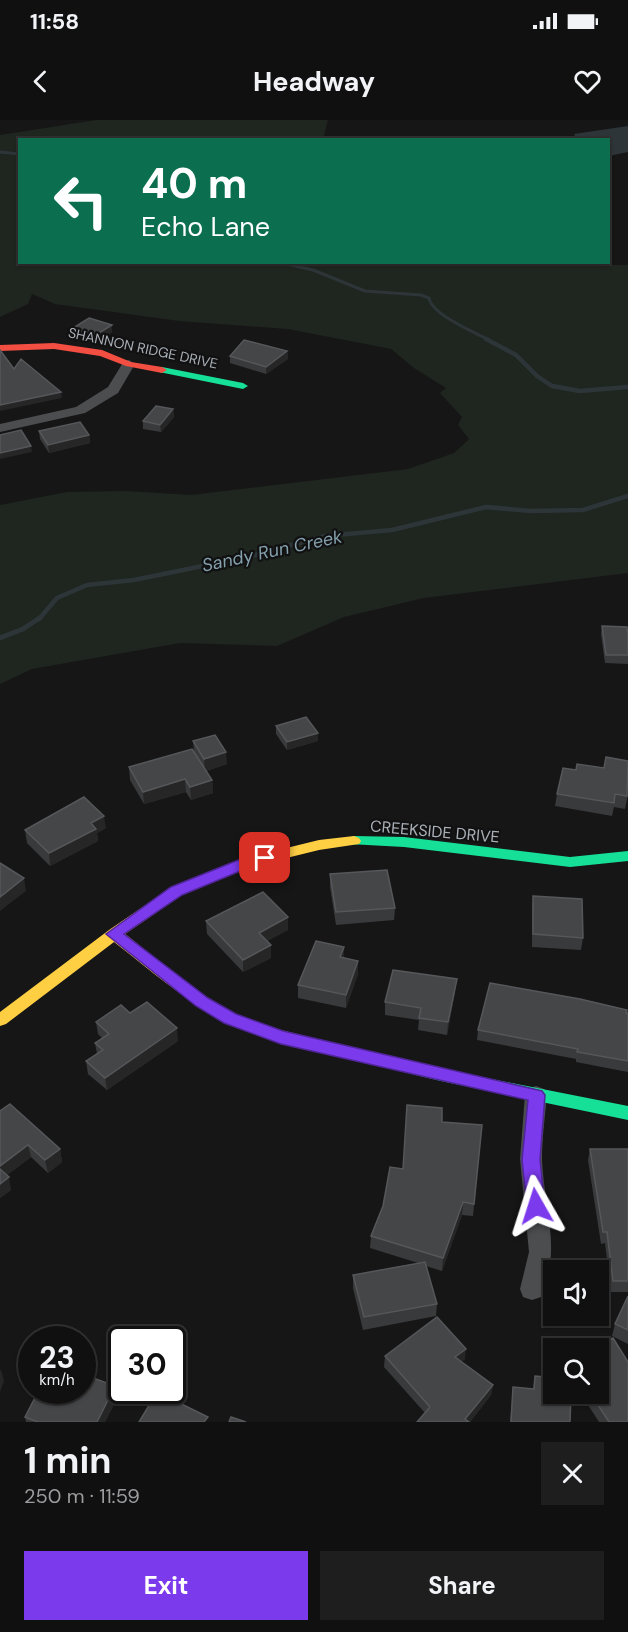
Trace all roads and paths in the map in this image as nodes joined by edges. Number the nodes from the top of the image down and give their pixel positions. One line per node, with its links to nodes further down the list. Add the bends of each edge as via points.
1 (0, 348): 2 (street, SHANNON RIDGE DRIVE, via 54,346 102,354)
2 (129, 364): 3 (street, SHANNON RIDGE DRIVE); 4 (street, via 113,390 80,410)
3 (243, 386)
4 (0, 428)
5 (628, 856): 6 (street, CREEKSIDE DRIVE, via 570,862 404,842 319,845 246,863 177,891)
6 (114, 934): 7 (street, CREEKSIDE DRIVE); 8 (street, via 202,1002 230,1018 281,1037)
7 (0, 1020)
8 (536, 1095): 9 (street); 10 (street, via 531,1160 541,1252)
9 (628, 1113)
10 (532, 1289)

